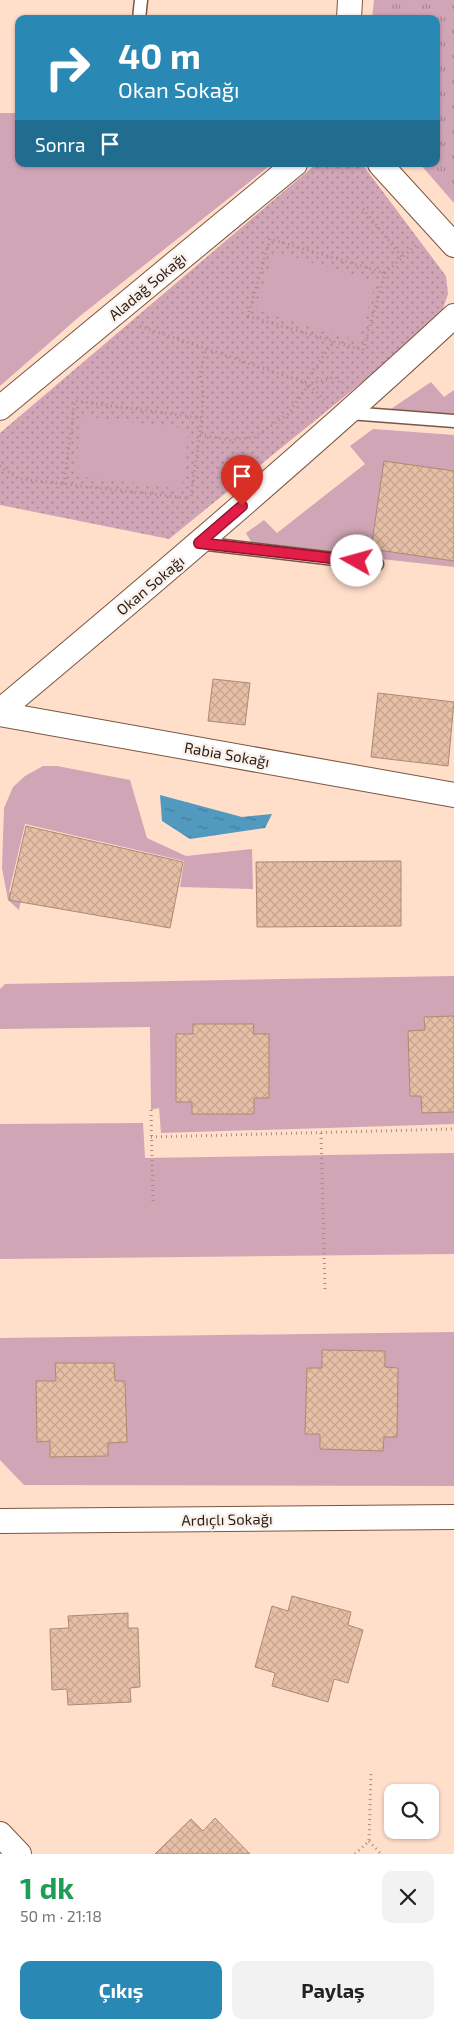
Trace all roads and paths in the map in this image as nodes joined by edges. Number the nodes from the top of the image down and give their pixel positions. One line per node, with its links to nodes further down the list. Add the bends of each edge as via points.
1 (141, 0): 3 (lane)
2 (350, 0): 4 (street)
3 (139, 15)
4 (349, 15)
5 (291, 167): 12 (street, Aladağ Sokağı)
6 (383, 167): 8 (street)
7 (363, 209): 10 (path)
8 (436, 226): 9 (street); 10 (path)
9 (454, 244)
10 (402, 257): 11 (path)
11 (385, 273): 14 (path, via 363,350); 14 (path, via 270,239 248,316)
12 (111, 316): 15 (path); 17 (street, Aladağ Sokağı)
13 (454, 316): 18 (street, Okan Sokağı)
14 (334, 342): 16 (path)
15 (206, 349): 16 (path); 19 (path, via 200,374 204,391)
16 (305, 382): 21 (path, via 309,384 288,414 255,437 230,440)
17 (0, 408)
18 (349, 413): 20 (lane); 24 (street, Okan Sokağı)
19 (202, 418): 21 (path); 23 (path, via 75,401)
20 (454, 421)
21 (200, 435): 23 (path, via 189,497)
22 (0, 466): 23 (path, via 19,479)
23 (64, 484)
24 (199, 543): 25 (lane); 26 (street, Okan Sokağı)
25 (377, 564)
26 (0, 713): 27 (street, Rabia Sokağı)
27 (454, 795)
28 (151, 1110): 31 (path)
29 (454, 1129): 30 (path)
30 (321, 1132): 31 (path); 33 (path)
31 (151, 1137): 32 (path)
32 (153, 1204)
33 (325, 1289)
34 (454, 1517): 35 (street, Ardıçlı Sokağı)
35 (0, 1521)
36 (370, 1771): 38 (path)
37 (0, 1834): 39 (street)
38 (369, 1841): 40 (path); 41 (path)
39 (20, 1854)
40 (355, 1854)
41 (381, 1854)

